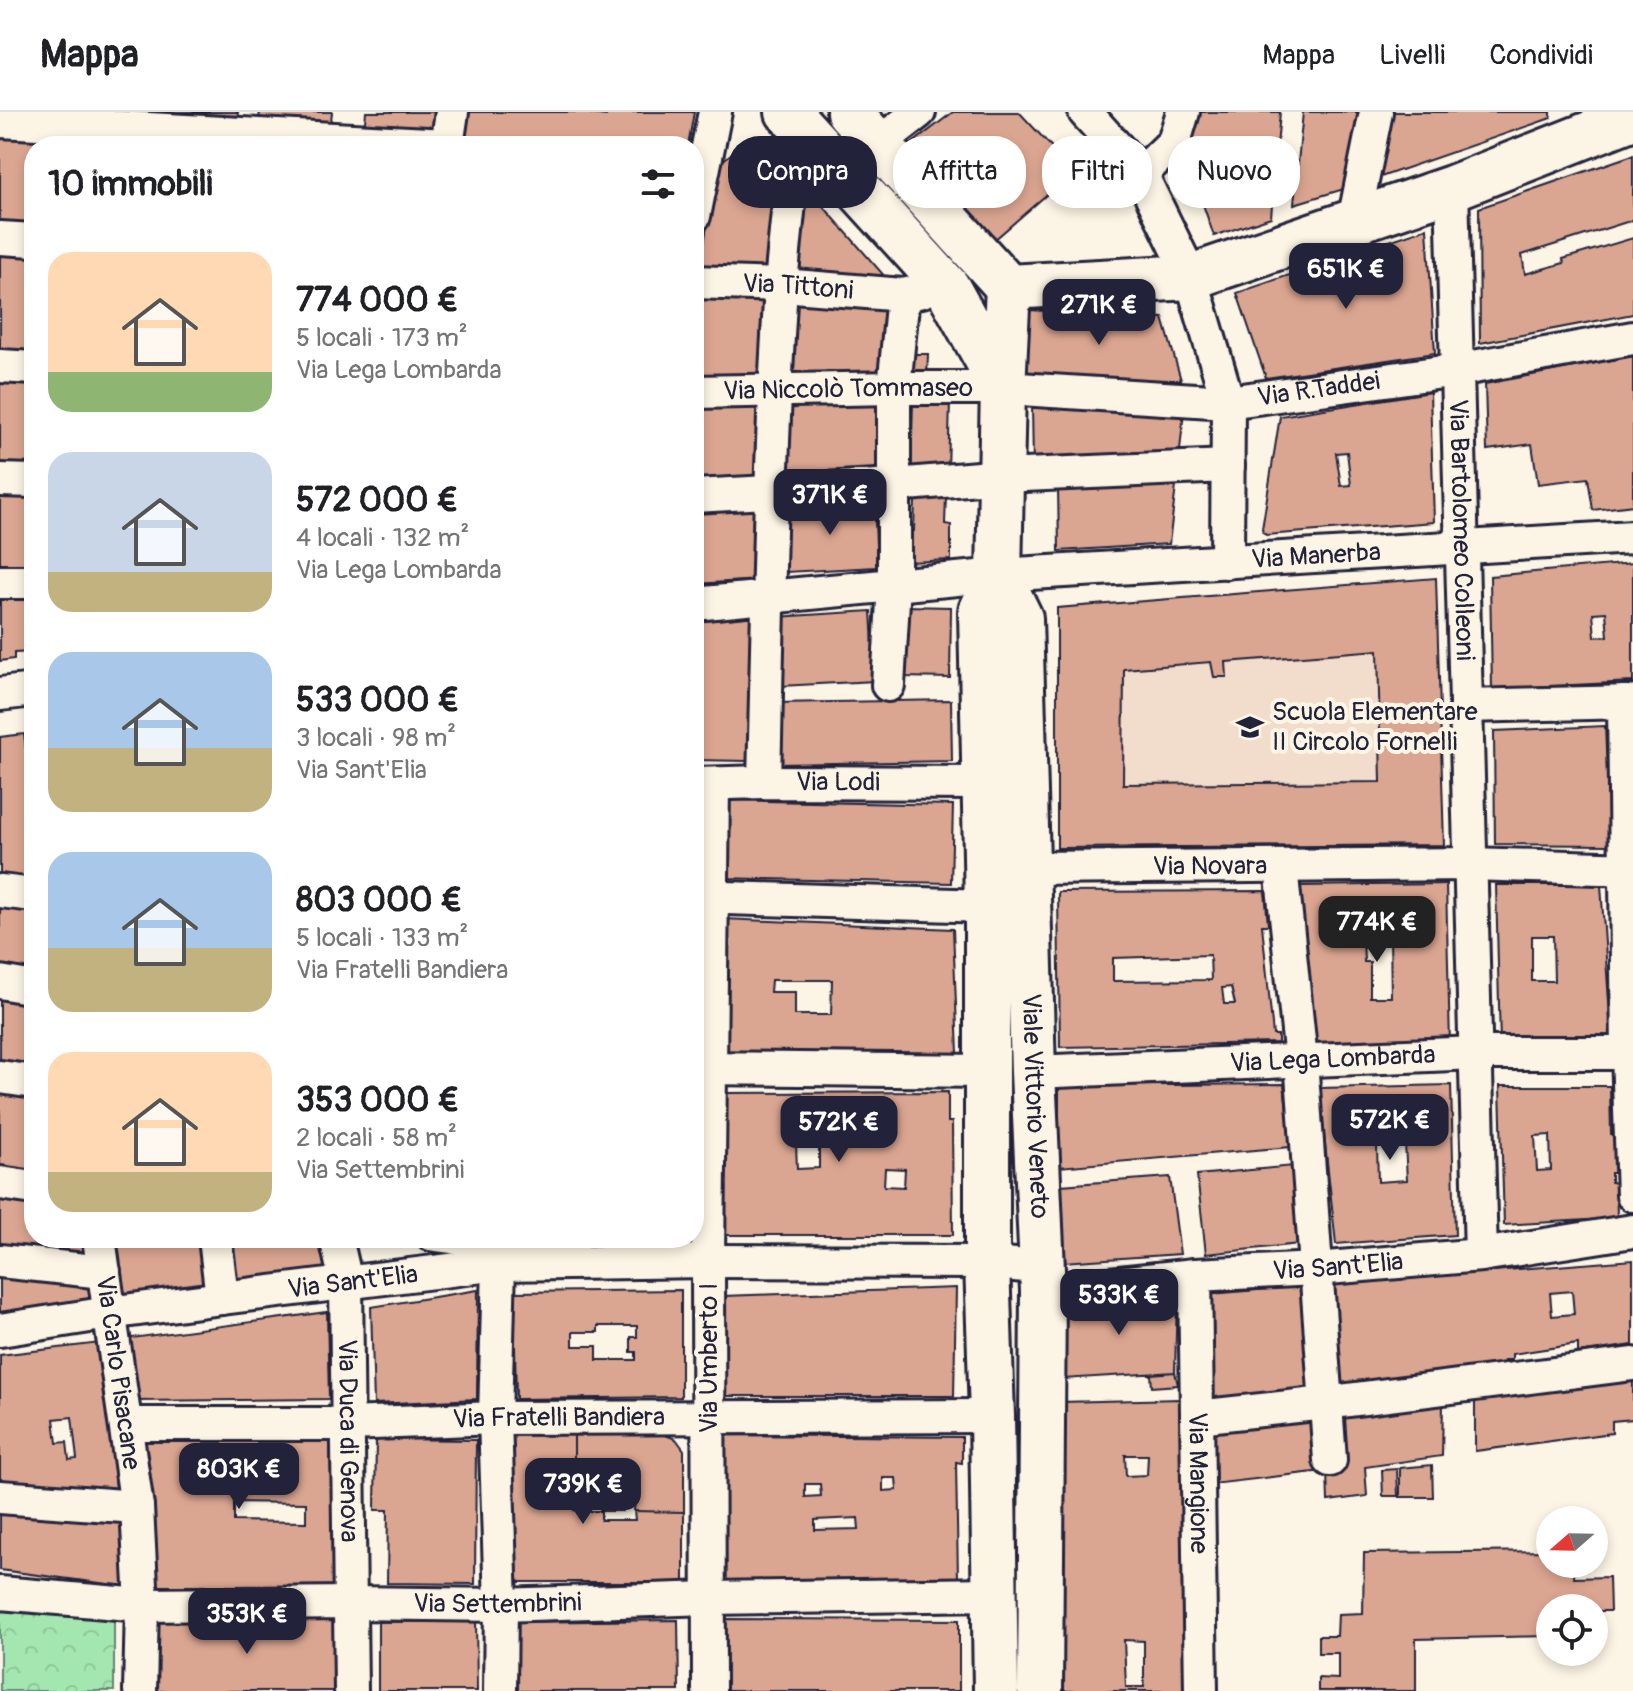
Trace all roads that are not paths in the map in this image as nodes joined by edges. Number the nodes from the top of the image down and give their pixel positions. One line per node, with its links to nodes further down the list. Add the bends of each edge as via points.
1 (452, 112): 16 (street)
2 (715, 112): 20 (street)
3 (849, 112): 18 (main road)
4 (919, 112): 18 (street)
5 (1085, 112): 17 (street)
6 (1183, 112): 19 (street, via 1174,142)
7 (1376, 112): 23 (street)
8 (1633, 117): 11 (main road)
9 (793, 118): 28 (street); 31 (main road, Viale Vittorio Veneto)
10 (0, 121): 12 (street)
11 (1569, 127): 21 (main road)
12 (130, 128): 13 (street)
13 (246, 131): 14 (street)
14 (351, 133): 15 (street)
15 (373, 136)
16 (448, 136)
17 (1107, 136)
18 (878, 144): 29 (main road)
19 (1152, 163)
20 (704, 166)
21 (1452, 188): 23 (main road); 35 (street, Via Bartolomeo Colleoni)
22 (1152, 197): 26 (street)
23 (1354, 221): 26 (main road)
24 (0, 238): 25 (street)
25 (24, 239)
26 (1191, 277): 29 (main road); 40 (street)
27 (704, 282): 28 (street, Via Tittoni)
28 (782, 285): 30 (street, Via Tittoni); 38 (street)
29 (1008, 287): 31 (main road); 37 (main road, Viale Vittorio Veneto)
30 (903, 295): 31 (street, Via Tittoni); 36 (street)
31 (956, 303): 37 (main road, Viale Vittorio Veneto)
32 (1633, 338): 35 (street, Via R.Taddei)
33 (0, 366): 34 (street)
34 (24, 367)
35 (1457, 370): 40 (street, Via R.Taddei); 49 (street, Via Bartolomeo Colleoni)
36 (894, 388): 37 (street, Via Niccolò Tommaseo); 38 (street, Via Niccolò Tommaseo); 45 (street)
37 (1003, 388): 40 (street, Via R.Taddei); 42 (main road, Viale Vittorio Veneto)
38 (776, 389): 39 (street, Via Niccolò Tommaseo); 46 (street)
39 (704, 392)
40 (1228, 402): 41 (street)
41 (1228, 466): 42 (street); 50 (street)
42 (1002, 476): 45 (street); 51 (main road, Viale Vittorio Veneto)
43 (0, 480): 44 (street)
44 (24, 481)
45 (895, 485): 46 (street); 54 (street)
46 (771, 492): 47 (street); 55 (street)
47 (704, 495)
48 (1633, 537): 49 (street, Via Manerba)
49 (1462, 546): 50 (street, Via Manerba); 61 (street, Via Bartolomeo Colleoni)
50 (1227, 562): 51 (street, Via Manerba)
51 (999, 575): 54 (street, Via Manerba); 63 (main road, Viale Vittorio Veneto, via 981,611); 67 (main road, Viale Vittorio Veneto, via 1020,618)
52 (0, 582): 53 (street)
53 (24, 582)
54 (894, 584): 55 (street, Via Manerba); 57 (street)
55 (768, 597): 56 (street, Via Manerba); 62 (street)
56 (704, 603)
57 (888, 685)
58 (24, 691): 59 (street)
59 (0, 694)
60 (1628, 702): 61 (street); 68 (street)
61 (1466, 706): 65 (street, Via Bartolomeo Colleoni)
62 (764, 782): 63 (street, Via Lodi); 64 (street, Via Lodi)
63 (983, 783): 72 (main road, Viale Vittorio Veneto)
64 (704, 784): 71 (street, Via Umberto I)
65 (1470, 864): 66 (street, Via Novara); 68 (street, Via Novara); 75 (street, Via Bartolomeo Colleoni)
66 (1281, 867): 67 (street, Via Novara); 77 (street)
67 (1028, 868): 80 (main road, Viale Vittorio Veneto)
68 (1629, 869): 76 (street)
69 (0, 891): 70 (street)
70 (24, 894)
71 (704, 897): 72 (street)
72 (987, 906): 79 (main road, Viale Vittorio Veneto)
73 (0, 982): 74 (street)
74 (24, 986)
75 (1476, 1053): 76 (street, Via Lega Lombarda); 77 (street, Via Lega Lombarda); 92 (street, Via Bartolomeo Colleoni)
76 (1631, 1053): 86 (street)
77 (1301, 1060): 80 (street, Via Lega Lombarda); 96 (street)
78 (704, 1069): 79 (street)
79 (987, 1071): 95 (main road, Viale Vittorio Veneto)
80 (1033, 1072): 99 (main road, Viale Vittorio Veneto)
81 (0, 1077): 82 (street)
82 (24, 1081)
83 (704, 1133): 94 (street, Via Umberto I)
84 (0, 1183): 85 (street)
85 (24, 1187)
86 (1633, 1195)
87 (1633, 1231): 92 (street, Via Sant'Elia)
88 (100, 1248): 97 (street, Via Carlo Pisacane)
89 (216, 1248): 101 (street)
90 (338, 1248): 100 (street, Via Duca di Genova)
91 (498, 1250): 94 (street, Via Sant'Elia); 100 (street, Via Sant'Elia); 109 (street)
92 (1481, 1255): 96 (street, Via Sant'Elia)
93 (0, 1261): 97 (street)
94 (708, 1261): 95 (street, Via Sant'Elia); 106 (street, Via Umberto I)
95 (987, 1262): 99 (street, Via Sant'Elia); 107 (main road, Viale Vittorio Veneto)
96 (1316, 1269): 98 (street, Via Sant'Elia); 105 (street)
97 (104, 1272): 102 (street, Via Carlo Pisacane)
98 (1195, 1275): 99 (street, Via Sant'Elia); 108 (street, Via Mangione)
99 (1043, 1280): 126 (main road, Viale Vittorio Veneto)
100 (346, 1282): 101 (street, Via Sant'Elia); 111 (street, Via Duca di Genova)
101 (222, 1298): 102 (street, Via Sant'Elia)
102 (109, 1313): 103 (street, Via Sant'Elia); 110 (street, Via Carlo Pisacane)
103 (0, 1330)
104 (1633, 1364): 105 (street)
105 (1325, 1403): 108 (street); 112 (street)
106 (710, 1416): 107 (street, Via Fratelli Bandiera); 109 (street, Via Fratelli Bandiera); 117 (street, Via Umberto I)
107 (992, 1416): 116 (main road, Viale Vittorio Veneto)
108 (1197, 1417): 127 (street, Via Mangione)
109 (495, 1418): 111 (street, Via Fratelli Bandiera); 120 (street)
110 (127, 1424): 111 (street, Via Fratelli Bandiera); 114 (street, Via Carlo Pisacane)
111 (349, 1424): 118 (street, Via Duca di Genova)
112 (1330, 1460)
113 (0, 1497): 114 (street)
114 (137, 1507): 119 (street, Via Carlo Pisacane)
115 (0, 1593): 119 (street, Via Settembrini)
116 (995, 1594): 117 (street, Via Settembrini); 125 (main road, Viale Vittorio Veneto)
117 (710, 1598): 120 (street, Via Settembrini); 124 (street, Via Umberto I)
118 (351, 1603): 119 (street, Via Settembrini); 120 (street, Via Settembrini); 122 (street, Via Duca di Genova)
119 (142, 1605): 121 (street, Via Carlo Pisacane)
120 (501, 1605): 123 (street)
121 (140, 1691)
122 (351, 1691)
123 (500, 1691)
124 (709, 1691)
125 (996, 1691)
126 (1040, 1691)
127 (1201, 1691)

